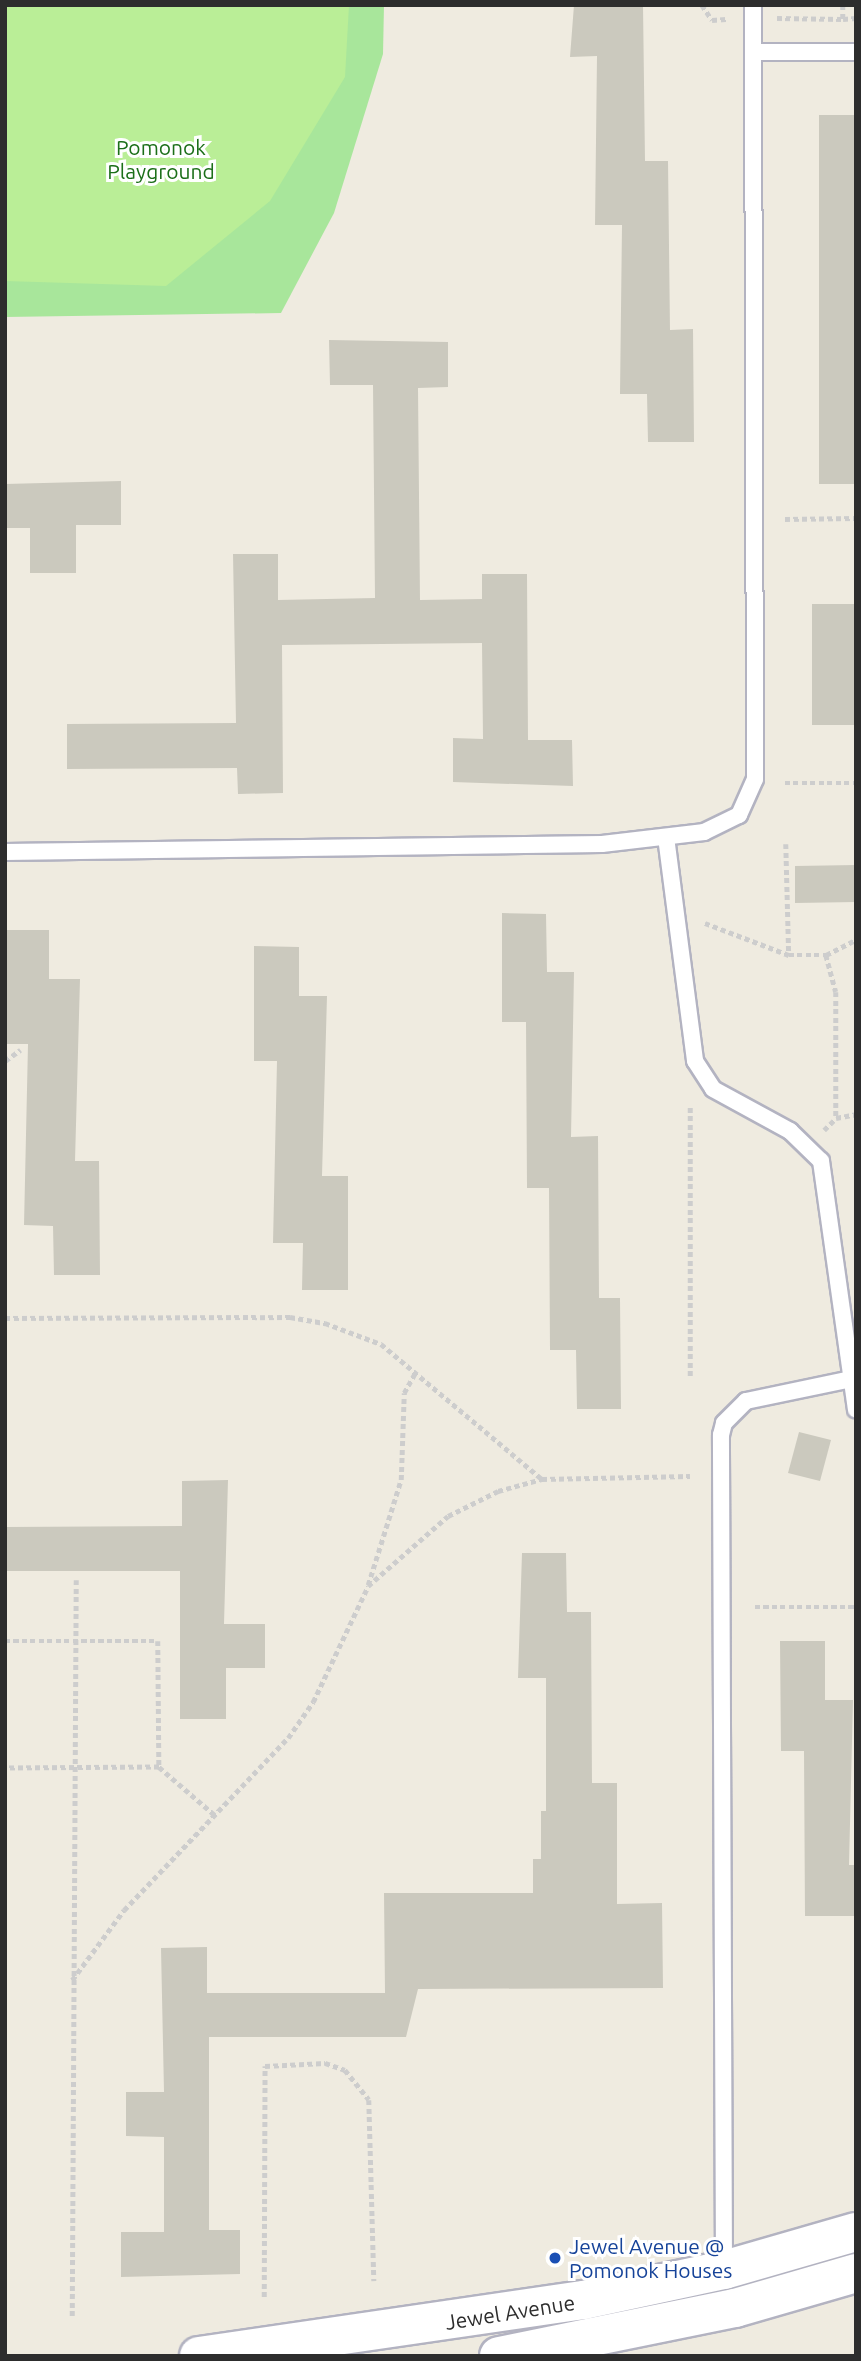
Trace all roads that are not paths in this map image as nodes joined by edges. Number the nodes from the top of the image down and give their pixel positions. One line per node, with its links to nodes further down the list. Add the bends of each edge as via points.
1 (754, 11): 2 (lane)
2 (756, 52): 3 (lane); 4 (lane, via 755,779 750,801 722,826)
3 (856, 52)
4 (666, 837): 5 (lane, via 442,849); 6 (lane, via 695,1061 713,1089 790,1131 821,1161)
5 (5, 852)
6 (853, 1378): 7 (lane); 9 (lane, via 746,1401 728,1417 721,1435)
7 (856, 1410)
8 (856, 2232): 9 (street, Jewel Avenue)
9 (724, 2270): 11 (street, Jewel Avenue, via 377,2334)
10 (856, 2273): 12 (street, Jewel Avenue, via 735,2308)
11 (199, 2356)
12 (499, 2356)

